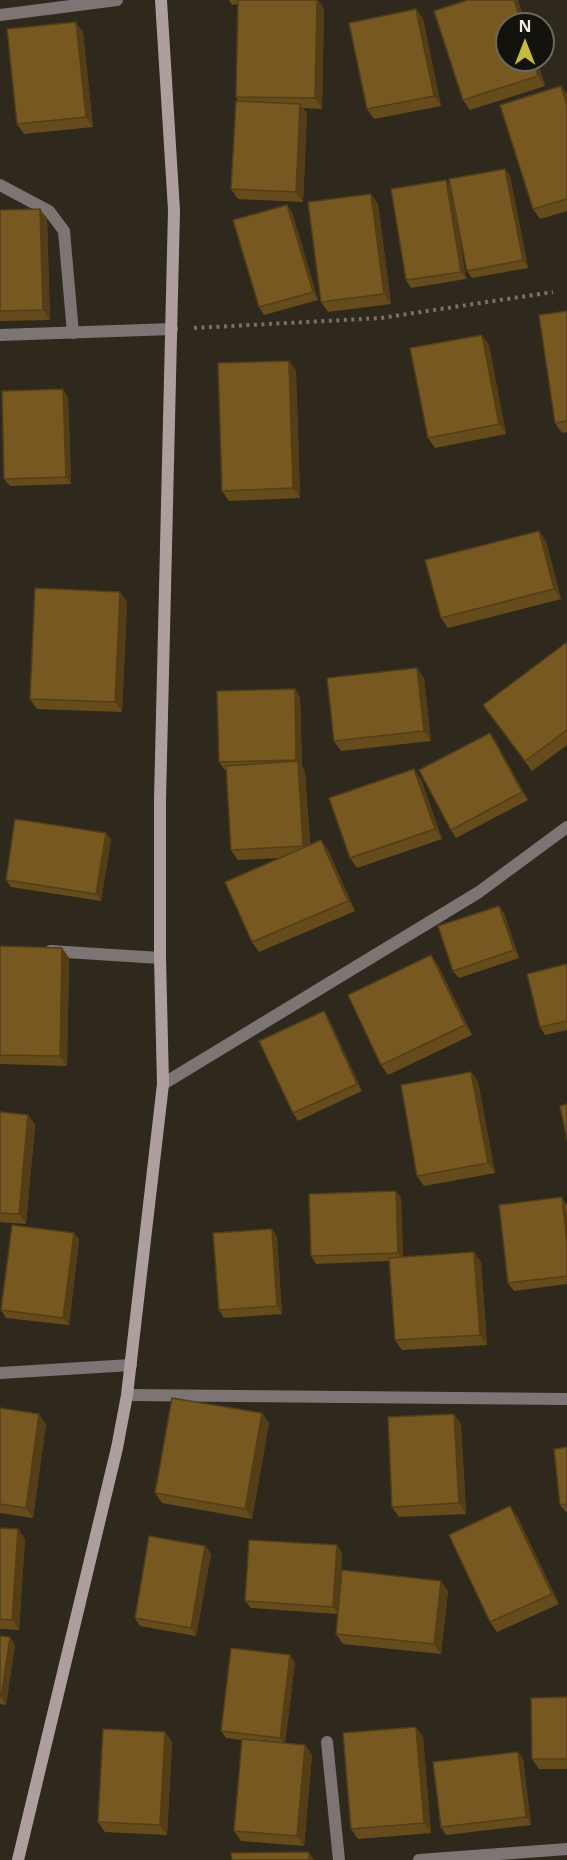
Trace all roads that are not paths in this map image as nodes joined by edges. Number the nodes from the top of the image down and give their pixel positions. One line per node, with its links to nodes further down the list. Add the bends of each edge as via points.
1 (117, 0): 3 (street)
2 (161, 0): 5 (street, via 174,210)
3 (0, 15)
4 (0, 185): 6 (street, via 49,211 64,231)
5 (172, 329): 6 (street); 10 (street, via 160,799)
6 (73, 333): 7 (street)
7 (0, 335)
8 (567, 827): 11 (street, via 479,892)
9 (32, 950): 10 (street)
10 (160, 958): 11 (street)
11 (163, 1084): 12 (street)
12 (131, 1365): 13 (street); 14 (street)
13 (0, 1373)
14 (127, 1395): 15 (street); 18 (street)
15 (567, 1399)
16 (327, 1742): 19 (street)
17 (567, 1849): 20 (street)
18 (18, 1860)
19 (339, 1860)
20 (419, 1860)

